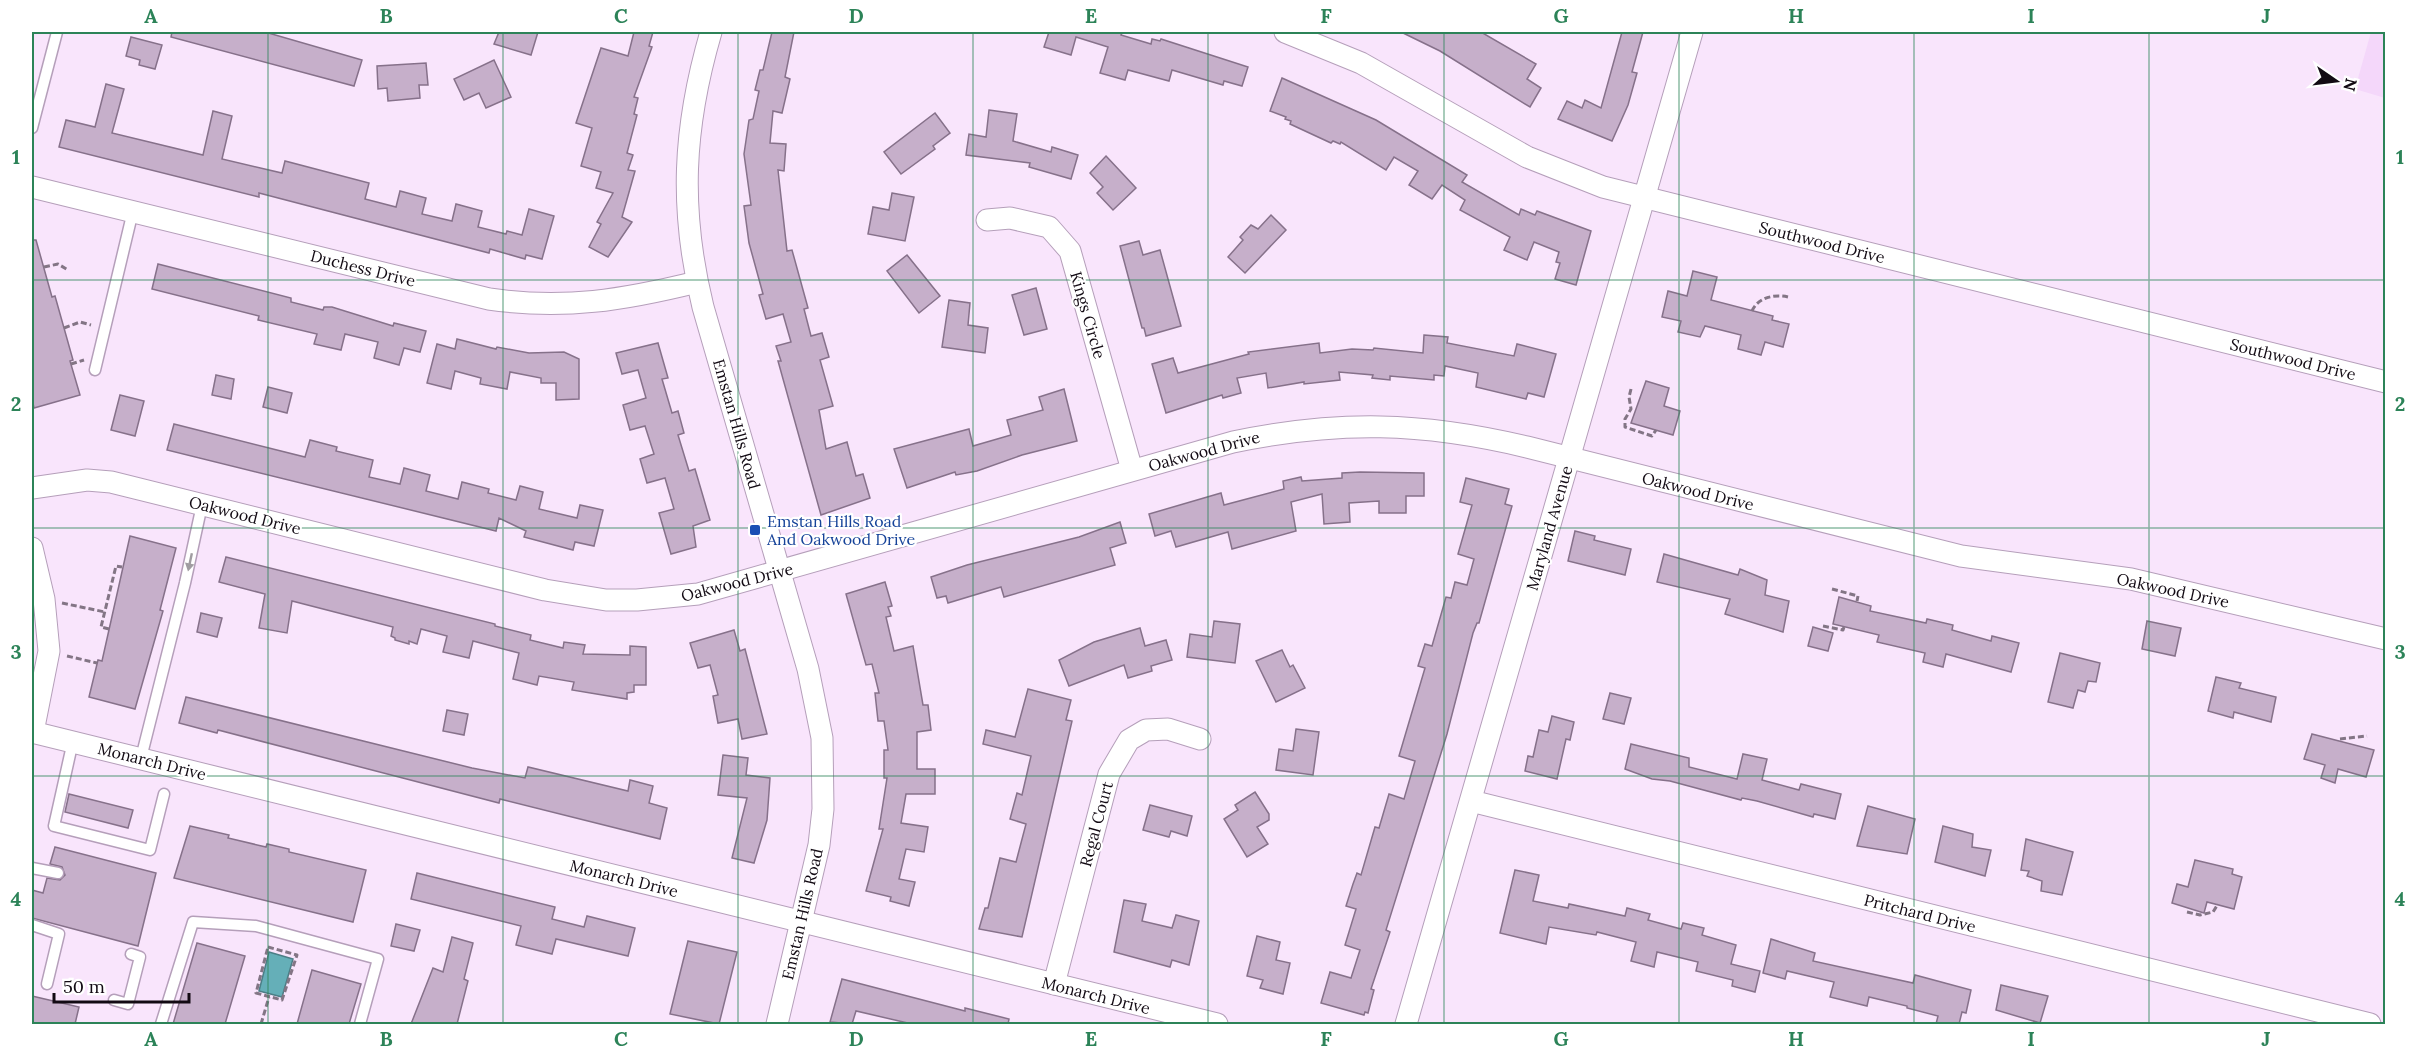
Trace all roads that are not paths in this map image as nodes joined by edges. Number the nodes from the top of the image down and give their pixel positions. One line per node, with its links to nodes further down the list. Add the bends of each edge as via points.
1 (57, 32): 5 (lane)
2 (711, 32): 10 (street, Emstan Hills Road, via 694,95 686,172 686,210)
3 (1285, 32): 7 (street, Southwood Drive, via 1361,63 1527,158)
4 (1692, 32): 7 (street, Maryland Avenue)
5 (32, 128)
6 (32, 186): 8 (street, Duchess Drive)
7 (1644, 199): 12 (street, Southwood Drive); 13 (street, Maryland Avenue)
8 (133, 211): 10 (street, Duchess Drive, via 521,304 619,300); 11 (lane)
9 (987, 220): 14 (street, Kings Circle, via 1011,218 1049,227 1070,251)
10 (697, 282): 18 (street, Emstan Hills Road)
11 (96, 370)
12 (2385, 382)
13 (1569, 460): 14 (street, Oakwood Drive, via 1479,436 1381,425 1282,432); 19 (street, Oakwood Drive, via 1961,556 2131,579); 25 (street, Maryland Avenue)
14 (1132, 470): 18 (street, Oakwood Drive)
15 (32, 488): 16 (street, Oakwood Drive, via 87,480 111,482)
16 (202, 504): 18 (street, Oakwood Drive, via 576,596 668,598); 23 (lane, one-way to 23)
17 (32, 548): 20 (street, via 44,599 49,651)
18 (780, 572): 28 (street, Emstan Hills Road, via 808,669 822,738 821,821)
19 (2385, 639)
20 (32, 732): 22 (street, Monarch Drive)
21 (1200, 739): 32 (street, Regal Court, via 1168,729 1146,730 1129,740 1114,765)
22 (73, 741): 23 (street, Monarch Drive); 24 (lane, via 54,826 150,850)
23 (141, 758): 28 (street, Monarch Drive)
24 (164, 794)
25 (1471, 801): 38 (street, Maryland Avenue); 39 (street, Pritchard Drive)
26 (32, 868): 27 (lane)
27 (58, 873)
28 (801, 922): 32 (street, Monarch Drive); 36 (street, Emstan Hills Road)
29 (32, 925): 31 (lane, via 58,934)
30 (131, 954): 33 (lane, via 140,957 128,1004)
31 (47, 984)
32 (1054, 984): 37 (street, Monarch Drive)
33 (114, 1000)
34 (161, 1024): 35 (lane, via 193,922 256,926 378,959)
35 (360, 1024)
36 (777, 1024)
37 (1216, 1024)
38 (1406, 1024)
39 (2370, 1024)

